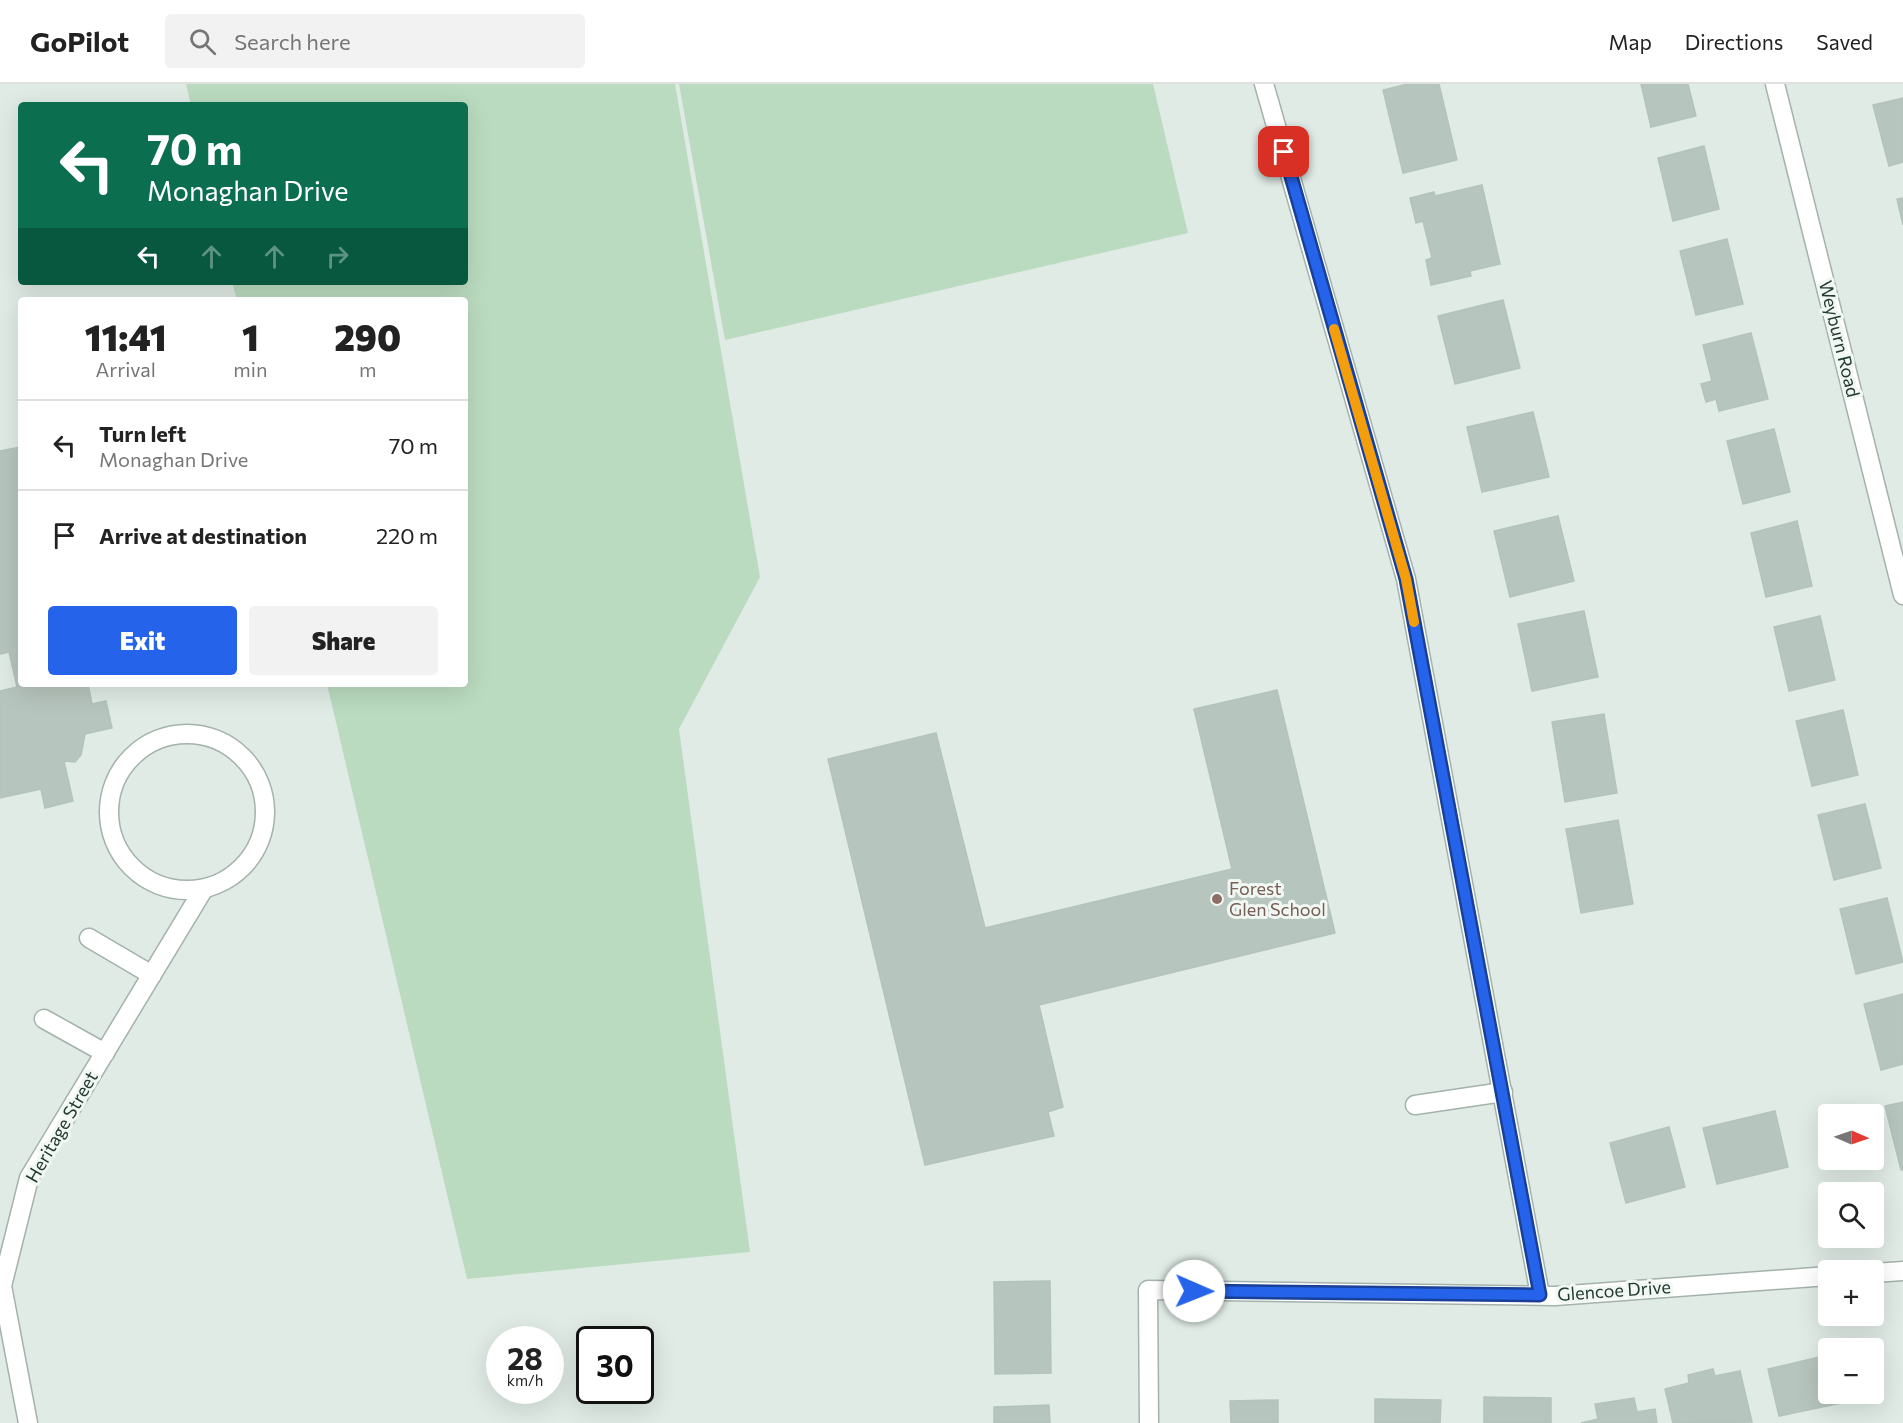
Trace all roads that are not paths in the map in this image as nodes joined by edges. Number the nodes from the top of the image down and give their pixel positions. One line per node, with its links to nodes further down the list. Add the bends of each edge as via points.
1 (1264, 84): 9 (street, via 1406,579)
2 (1775, 84): 3 (street, Weyburn Road)
3 (1903, 595)
4 (203, 890): 4 (street, via 225,881 245,866 259,846 265,823 264,798 256,775 239,754 216,739 190,733 163,737 139,749 120,770 110,795 109,822 117,848 132,870 155,885 179,891); 6 (street, Heritage Street)
5 (89, 938): 6 (street)
6 (152, 975): 8 (street, Heritage Street)
7 (44, 1019): 8 (street)
8 (105, 1053): 15 (street, Heritage Street, via 29,1178 2,1286)
9 (1503, 1092): 10 (street); 14 (street)
10 (1415, 1105)
11 (1903, 1271): 12 (street)
12 (1884, 1272)
13 (1818, 1277): 14 (street, Glencoe Drive)
14 (1540, 1295): 16 (street, Glencoe Drive, via 1148,1290)
15 (28, 1423)
16 (1149, 1423)

